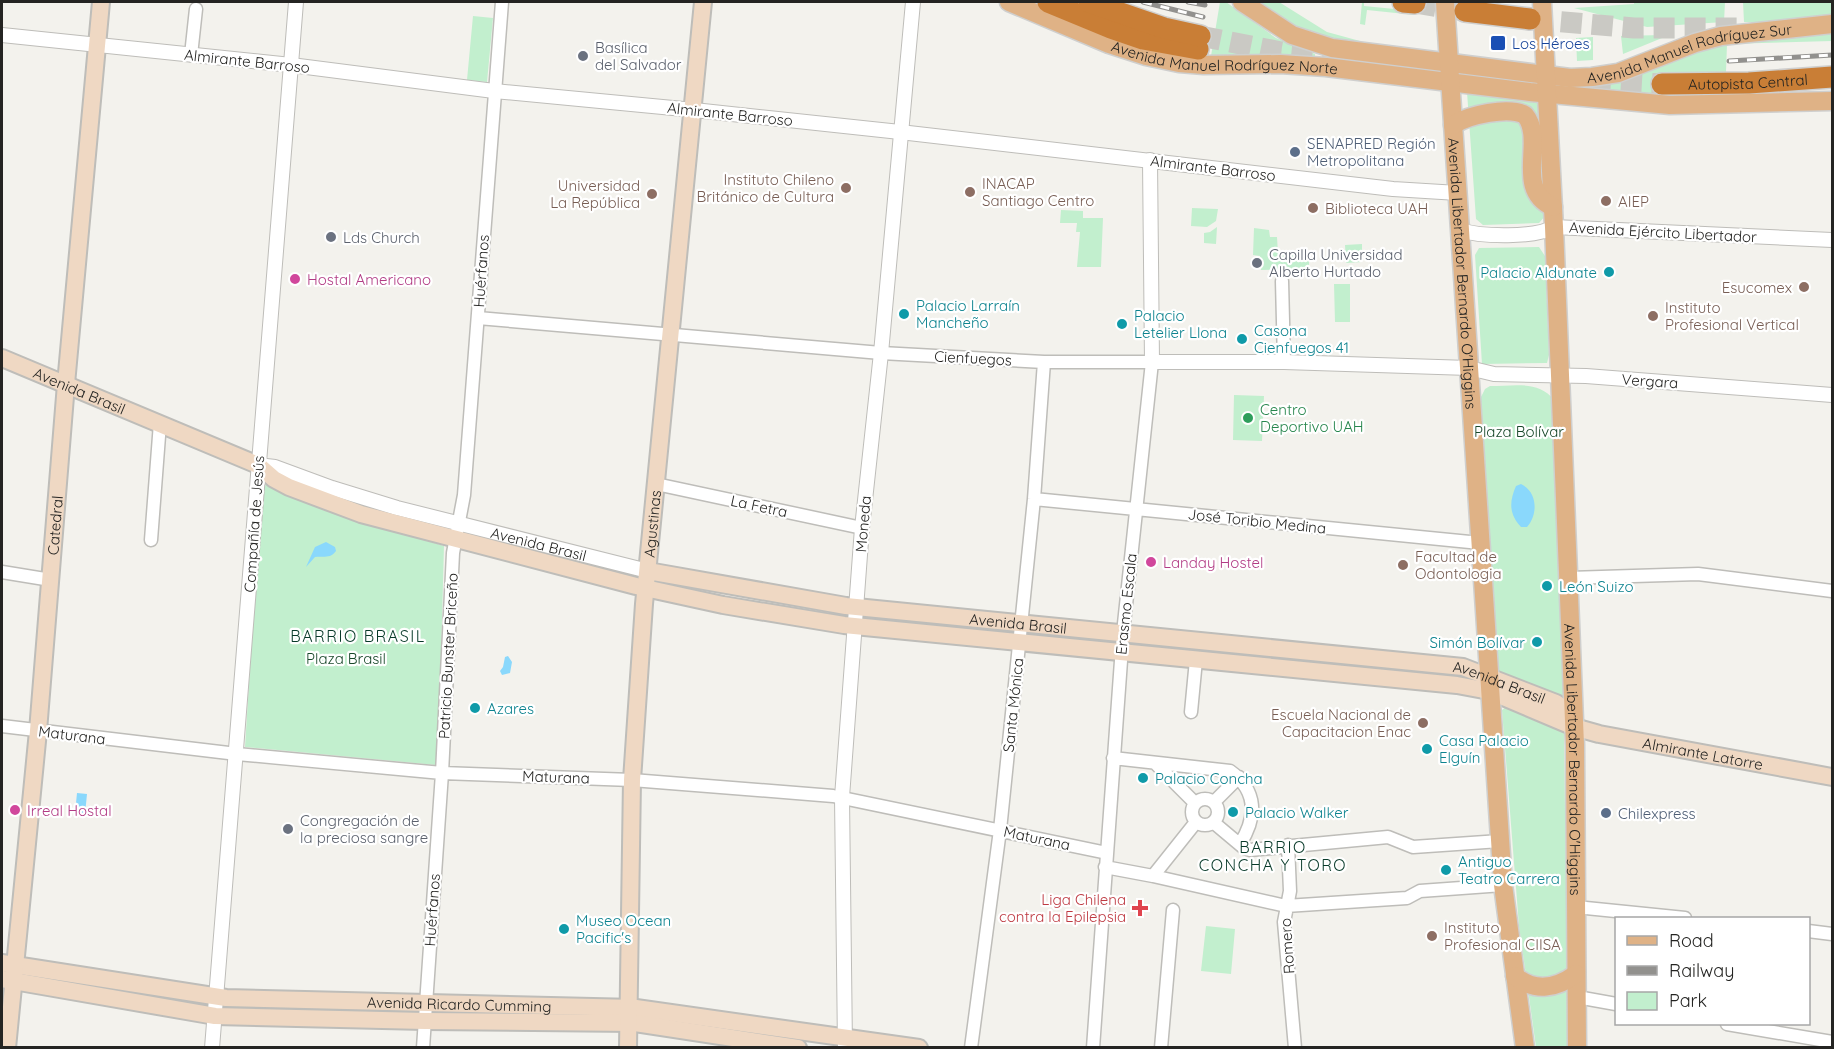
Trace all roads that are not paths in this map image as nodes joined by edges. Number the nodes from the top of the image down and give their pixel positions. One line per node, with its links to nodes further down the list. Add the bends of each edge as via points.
1 (101, 2): 16 (main road, Catedral)
2 (296, 2): 19 (street, Compañía de Jesús)
3 (502, 2): 24 (street, Huérfanos)
4 (703, 2): 26 (main road, Agustinas)
5 (913, 2): 28 (street, Moneda)
6 (1009, 2): 21 (main road, Avenida Manuel Rodríguez Norte, via 1096,40 1168,61 1310,66)
7 (1047, 2): 8 (highway, via 1143,39 1199,43)
8 (1089, 2)
9 (1242, 2): 18 (main road, Avenida Manuel Rodríguez Norte, via 1282,30 1317,45)
10 (1445, 2): 18 (main road, Avenida Libertador Bernardo O'Higgins)
11 (196, 9): 17 (street)
12 (1536, 10): 13 (highway); 23 (main road, Avenida Libertador Bernardo O'Higgins)
13 (1465, 11)
14 (1833, 24): 23 (main road, Avenida Manuel Rodríguez Sur, via 1721,36 1633,68)
15 (2, 35): 16 (street, Almirante Barroso)
16 (97, 45): 17 (street, Almirante Barroso); 45 (main road, Catedral)
17 (191, 55): 19 (street, Almirante Barroso)
18 (1450, 63): 21 (main road, Avenida Libertador Bernardo O'Higgins); 23 (main road, Avenida Manuel Rodríguez Norte)
19 (291, 65): 24 (street, Almirante Barroso); 48 (street, Compañía de Jesús)
20 (1833, 77): 22 (highway, Autopista Central)
21 (1451, 83): 23 (main road, Avenida Manuel Rodríguez Norte); 27 (main road, Avenida Libertador Bernardo O'Higgins)
22 (1662, 84)
23 (1547, 85): 25 (main road, Avenida Manuel Rodríguez Sur, via 1682,105); 31 (main road, Avenida Libertador Bernardo O'Higgins)
24 (494, 91): 26 (street, Almirante Barroso); 36 (street, Huérfanos)
25 (1833, 101)
26 (694, 110): 28 (street, Almirante Barroso); 37 (main road, Agustinas)
27 (1454, 125): 30 (main road, Avenida Libertador Bernardo O'Higgins); 31 (main road, via 1481,114 1515,111 1525,115 1530,123 1534,188)
28 (900, 132): 29 (street, Almirante Barroso); 38 (street, Moneda)
29 (1150, 160): 30 (street, Almirante Barroso); 41 (street, Erasmo Escala)
30 (1458, 193): 33 (main road, Avenida Libertador Bernardo O'Higgins)
31 (1553, 207): 32 (main road, Avenida Libertador Bernardo O'Higgins)
32 (1554, 226): 33 (street, Avenida Ejército Libertador, via 1541,232 1483,236); 34 (street, Avenida Ejército Libertador); 44 (main road, Avenida Libertador Bernardo O'Higgins)
33 (1460, 230): 43 (main road, Avenida Libertador Bernardo O'Higgins)
34 (1833, 240)
35 (1282, 281): 42 (street)
36 (478, 318): 37 (street, Cienfuegos); 53 (street, Huérfanos, via 465,495)
37 (671, 335): 38 (street, Cienfuegos); 49 (main road, Agustinas)
38 (881, 353): 40 (street, Cienfuegos); 52 (street, Moneda)
39 (2, 358): 45 (main road, Avenida Brasil)
40 (1044, 362): 41 (street, Cienfuegos); 50 (street, Santa Mónica)
41 (1152, 362): 42 (street, Cienfuegos); 51 (street, Erasmo Escala)
42 (1284, 362): 43 (street, Cienfuegos)
43 (1469, 368): 44 (street, Vergara, via 1494,374); 55 (main road, Avenida Libertador Bernardo O'Higgins)
44 (1560, 376): 46 (street, Vergara); 58 (main road, Avenida Libertador Bernardo O'Higgins)
45 (66, 384): 47 (main road, Avenida Brasil); 59 (main road, Catedral)
46 (1833, 395)
47 (160, 423): 48 (main road, Avenida Brasil); 54 (street)
48 (258, 465): 53 (main road, Avenida Brasil, via 280,483 361,514); 74 (street, Compañía de Jesús)
49 (656, 484): 52 (street, La Fetra); 56 (main road, Agustinas)
50 (1034, 499): 51 (street, José Toribio Medina); 63 (street, Santa Mónica)
51 (1137, 509): 55 (street, José Toribio Medina); 65 (street, Erasmo Escala)
52 (862, 528): 62 (street, Moneda)
53 (457, 532): 56 (street, Avenida Brasil); 60 (main road, Avenida Brasil); 77 (street, Patricio Bunster Briceño)
54 (151, 540)
55 (1480, 543): 69 (main road, Avenida Libertador Bernardo O'Higgins)
56 (648, 571): 60 (main road, Agustinas); 62 (main road, Avenida Brasil)
57 (2, 572): 59 (street)
58 (1569, 578): 61 (street, via 1698,574); 72 (main road, Avenida Libertador Bernardo O'Higgins)
59 (51, 580): 73 (main road, Catedral)
60 (646, 589): 64 (main road, Avenida Brasil); 80 (main road, Agustinas)
61 (1833, 591)
62 (856, 607): 63 (main road, Avenida Brasil); 64 (street, Moneda)
63 (1022, 623): 65 (main road, Avenida Brasil); 66 (street, Santa Mónica)
64 (855, 626): 66 (main road, Avenida Brasil); 81 (street, Moneda)
65 (1123, 633): 67 (street, Erasmo Escala); 69 (main road, Avenida Brasil, via 1452,665 1470,668)
66 (1020, 644): 67 (main road, Avenida Brasil); 86 (street, Santa Mónica)
67 (1121, 653): 68 (main road, Avenida Brasil); 75 (street, Erasmo Escala)
68 (1196, 660): 69 (main road, Avenida Brasil, via 1447,684); 70 (street)
69 (1489, 684): 72 (main road, Avenida Brasil); 87 (main road, Avenida Libertador Bernardo O'Higgins)
70 (1191, 712)
71 (2, 726): 73 (street, Maturana)
72 (1574, 727): 79 (main road, Almirante Latorre); 95 (main road, Avenida Libertador Bernardo O'Higgins)
73 (38, 731): 74 (street, Maturana); 100 (main road, Catedral)
74 (237, 754): 77 (street, Maturana); 103 (street, Compañía de Jesús)
75 (1113, 758): 76 (street); 90 (street, Erasmo Escala)
76 (1155, 763): 78 (street, via 1230,771); 83 (street)
77 (442, 773): 80 (street, Maturana); 106 (street, Huérfanos)
78 (1239, 777): 82 (street); 88 (street, via 1252,801 1252,819)
79 (1833, 777)
80 (632, 780): 81 (street, Maturana); 108 (main road, Agustinas)
81 (842, 797): 86 (street, Maturana); 113 (street, Moneda)
82 (1214, 802): 83 (street, via 1203,799); 85 (street, via 1218,814)
83 (1195, 803): 84 (street, via 1192,813)
84 (1197, 822): 85 (street); 92 (street)
85 (1214, 822): 88 (street)
86 (1000, 830): 90 (street, Maturana); 122 (street, Santa Mónica)
87 (1500, 841): 89 (street, via 1413,847 1388,837); 93 (main road, Avenida Libertador Bernardo O'Higgins)
88 (1240, 844): 89 (street, via 1250,850)
89 (1288, 845): 94 (street, Romero, via 1290,891)
90 (1107, 854): 91 (street, Erasmo Escala)
91 (1105, 867): 92 (street); 123 (street, Erasmo Escala)
92 (1153, 876): 94 (street)
93 (1503, 885): 94 (street, via 1420,891 1407,898); 102 (main road, Avenida Libertador Bernardo O'Higgins)
94 (1286, 906): 125 (street, Romero, via 1284,922)
95 (1576, 907): 97 (street); 101 (main road, Avenida Libertador Bernardo O'Higgins)
96 (1173, 910): 124 (street)
97 (1675, 917)
98 (1810, 931): 99 (street)
99 (1833, 934)
100 (7, 972): 103 (main road, Avenida Ricardo Cumming); 109 (main road, Avenida Ricardo Cumming); 116 (main road, Catedral)
101 (1576, 974): 102 (main road, via 1546,987 1532,986); 104 (main road, Avenida Libertador Bernardo O'Higgins)
102 (1515, 976): 126 (main road, Avenida Libertador Bernardo O'Higgins)
103 (216, 997): 105 (main road, Avenida Ricardo Cumming); 109 (street, Compañía de Jesús)
104 (1576, 997): 107 (street); 127 (main road, Avenida Libertador Bernardo O'Higgins)
105 (333, 1001): 106 (main road, Avenida Ricardo Cumming); 110 (main road)
106 (426, 1003): 108 (main road, Avenida Ricardo Cumming); 111 (street, Huérfanos)
107 (1615, 1004)
108 (628, 1015): 111 (main road, Avenida Ricardo Cumming); 113 (main road, Avenida Ricardo Cumming); 119 (main road, Agustinas); 120 (main road, Avenida Ricardo Cumming)
109 (214, 1016): 110 (main road, Avenida Ricardo Cumming); 117 (street, Compañía de Jesús)
110 (332, 1019): 111 (main road, Avenida Ricardo Cumming)
111 (425, 1021): 118 (street, Huérfanos)
112 (1734, 1025): 114 (street)
113 (845, 1042): 121 (main road, Avenida Ricardo Cumming)
114 (1798, 1042): 115 (street)
115 (1833, 1042)
116 (7, 1047)
117 (212, 1047)
118 (423, 1047)
119 (628, 1047)
120 (798, 1047)
121 (919, 1047)
122 (971, 1047)
123 (1093, 1047)
124 (1161, 1047)
125 (1296, 1047)
126 (1525, 1047)
127 (1576, 1047)

